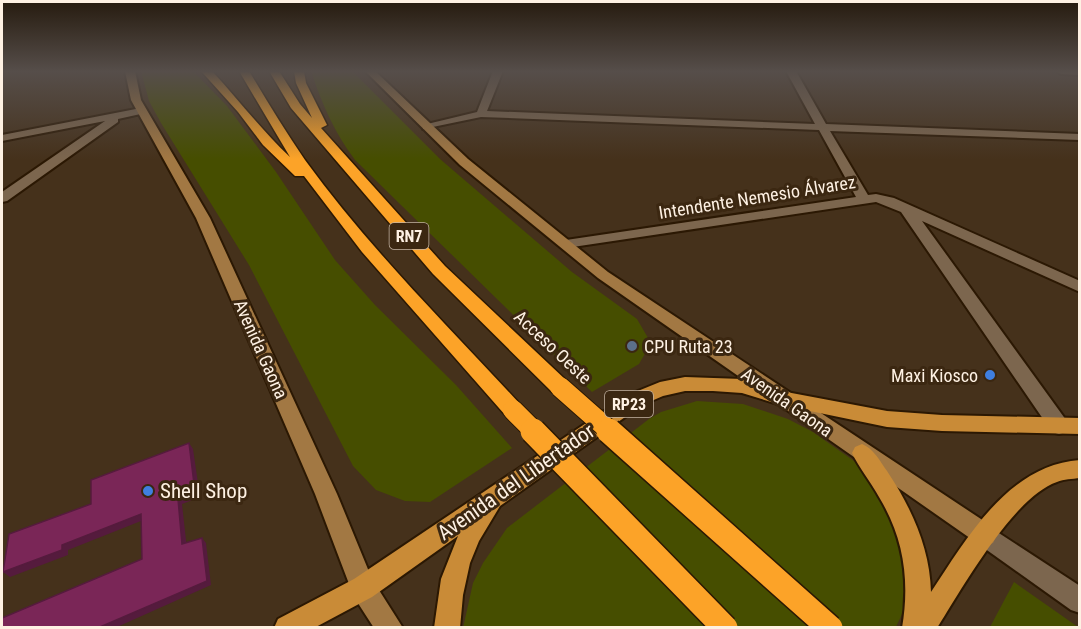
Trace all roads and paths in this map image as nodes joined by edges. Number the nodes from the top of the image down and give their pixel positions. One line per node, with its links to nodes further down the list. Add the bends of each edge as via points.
1 (137, 100): 9 (main road, Avenida Gaona)
2 (233, 100): 18 (highway, via 267,142)
3 (262, 100): 18 (highway, RN7)
4 (292, 100): 16 (highway, Acceso Oeste / RN7)
5 (309, 100): 16 (highway)
6 (400, 100): 12 (main road, Avenida Gaona)
7 (486, 100): 10 (street)
8 (807, 100): 13 (street)
9 (141, 111): 11 (street); 30 (main road, Avenida Gaona, via 203,218 326,494)
10 (481, 114): 12 (street); 13 (street)
11 (118, 117): 15 (street); 17 (street)
12 (427, 127): 21 (main road, Avenida Gaona, via 464,162)
13 (823, 128): 14 (street); 19 (street)
14 (1080, 137)
15 (2, 138)
16 (339, 158): 36 (highway, Acceso Oeste / RN7, bridge, via 439,270 560,387)
17 (2, 198)
18 (327, 198): 35 (highway, RN7, bridge, via 513,410)
19 (863, 198): 20 (street, Intendente Nemesio Álvarez, via 889,201); 21 (street, Intendente Nemesio Álvarez)
20 (906, 209): 22 (street, Intendente Nemesio Álvarez); 24 (street)
21 (566, 243): 23 (main road, Avenida Gaona, via 603,275)
22 (1080, 286)
23 (781, 398): 24 (main road, Avenida del Libertador / RP23, via 887,418); 26 (main road, Avenida Gaona); 28 (main road, Avenida del Libertador / RP23, via 733,385 686,384 660,389 635,400)
24 (1059, 426): 25 (main road, Avenida del Libertador / RP23)
25 (1080, 426)
26 (862, 453): 29 (main road, Avenida Gaona); 37 (main road, via 900,509 912,541 918,575 919,610)
27 (1080, 469): 29 (main road, via 1060,471 1040,480 1017,499)
28 (499, 494): 30 (main road, Avenida del Libertador / RP23); 34 (main road, via 471,534 460,558 452,584)
29 (985, 536): 31 (street, Avenida Gaona); 38 (main road)
30 (363, 588): 32 (main road, Avenida del Libertador / RP23); 33 (main road, Avenida Gaona)
31 (1080, 601)
32 (287, 627)
33 (390, 627)
34 (447, 627)
35 (725, 627)
36 (830, 627)
37 (915, 627)
38 (922, 627)

